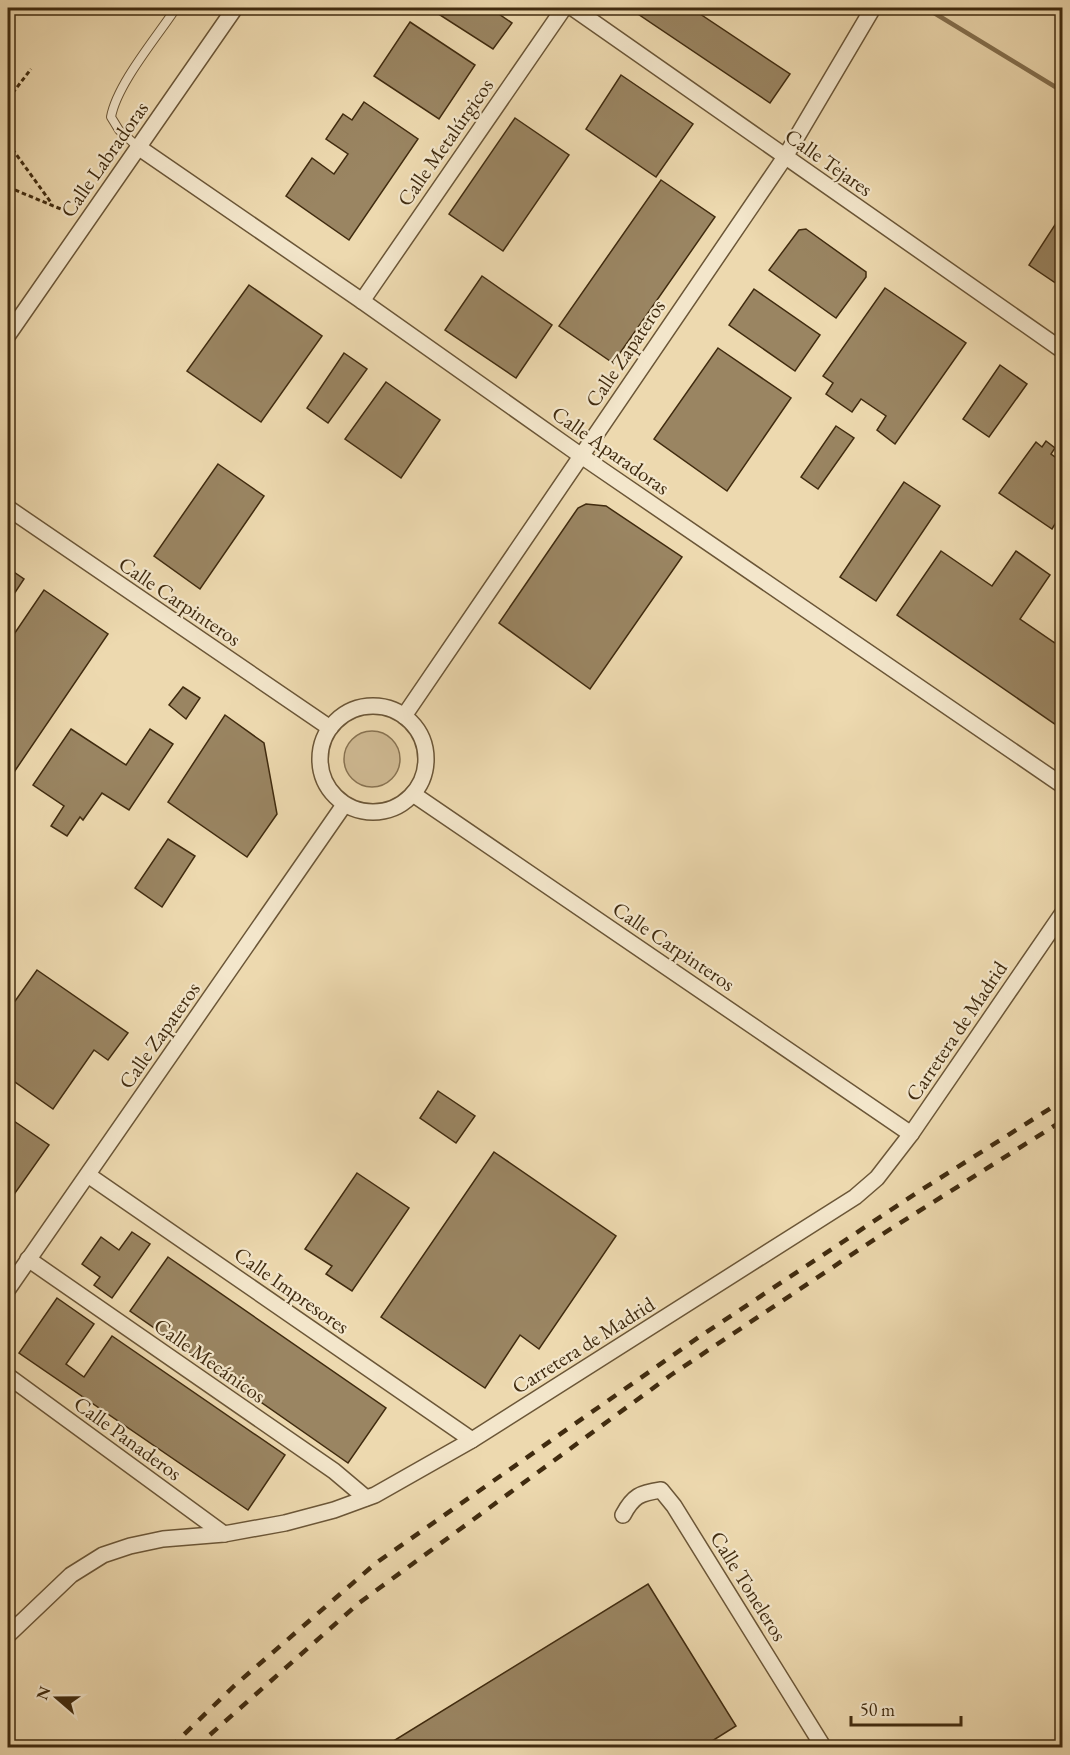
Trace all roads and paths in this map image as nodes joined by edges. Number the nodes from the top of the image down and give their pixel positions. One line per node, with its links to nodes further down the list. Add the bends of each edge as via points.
1 (176, 8): 9 (lane, via 113,104 111,117)
2 (235, 8): 9 (street, Calle Labradoras)
3 (564, 8): 14 (street, Calle Metalúrgicos)
4 (573, 8): 10 (street, Calle Tejares)
5 (872, 9): 10 (street, Calle Zapateros)
6 (31, 69): 7 (path)
7 (8, 99)
8 (8, 143): 12 (path)
9 (138, 147): 13 (street, Calle Labradoras); 14 (street, Calle Aparadoras)
10 (785, 157): 16 (street, Calle Tejares); 17 (street, Calle Zapateros)
11 (8, 187): 12 (path)
12 (53, 206): 13 (path)
13 (87, 220): 15 (street, Calle Labradoras)
14 (362, 301): 17 (street, Calle Aparadoras)
15 (8, 335)
16 (1062, 350)
17 (580, 455): 19 (street, Calle Zapateros); 21 (street, Calle Aparadoras)
18 (8, 508): 20 (street, Calle Carpinteros)
19 (404, 716): 20 (street, via 389,708 357,708 343,715); 22 (street, via 424,744 426,762)
20 (330, 729): 23 (street, via 322,742 319,759 322,777)
21 (1062, 785)
22 (413, 794): 23 (street, via 402,804 381,812 358,811); 25 (street, Calle Carpinteros)
23 (344, 805): 26 (street, Calle Zapateros)
24 (1062, 914): 25 (street, Carretera de Madrid)
25 (911, 1134): 30 (street, Carretera de Madrid, via 877,1178 855,1197)
26 (88, 1175): 27 (street, Calle Zapateros); 30 (street, Calle Impresores)
27 (28, 1259): 28 (street, Calle Zapateros); 31 (street, Calle Mecánicos, via 334,1471)
28 (8, 1289)
29 (8, 1376): 33 (street, Calle Panaderos)
30 (472, 1440): 31 (street, Carretera de Madrid)
31 (366, 1498): 33 (street, Carretera de Madrid, via 285,1523)
32 (623, 1515): 35 (street, Calle Toneleros, via 642,1492 661,1491 674,1506)
33 (224, 1534): 34 (street, Carretera de Madrid, via 163,1539 103,1555 71,1575)
34 (8, 1635)
35 (824, 1748)

